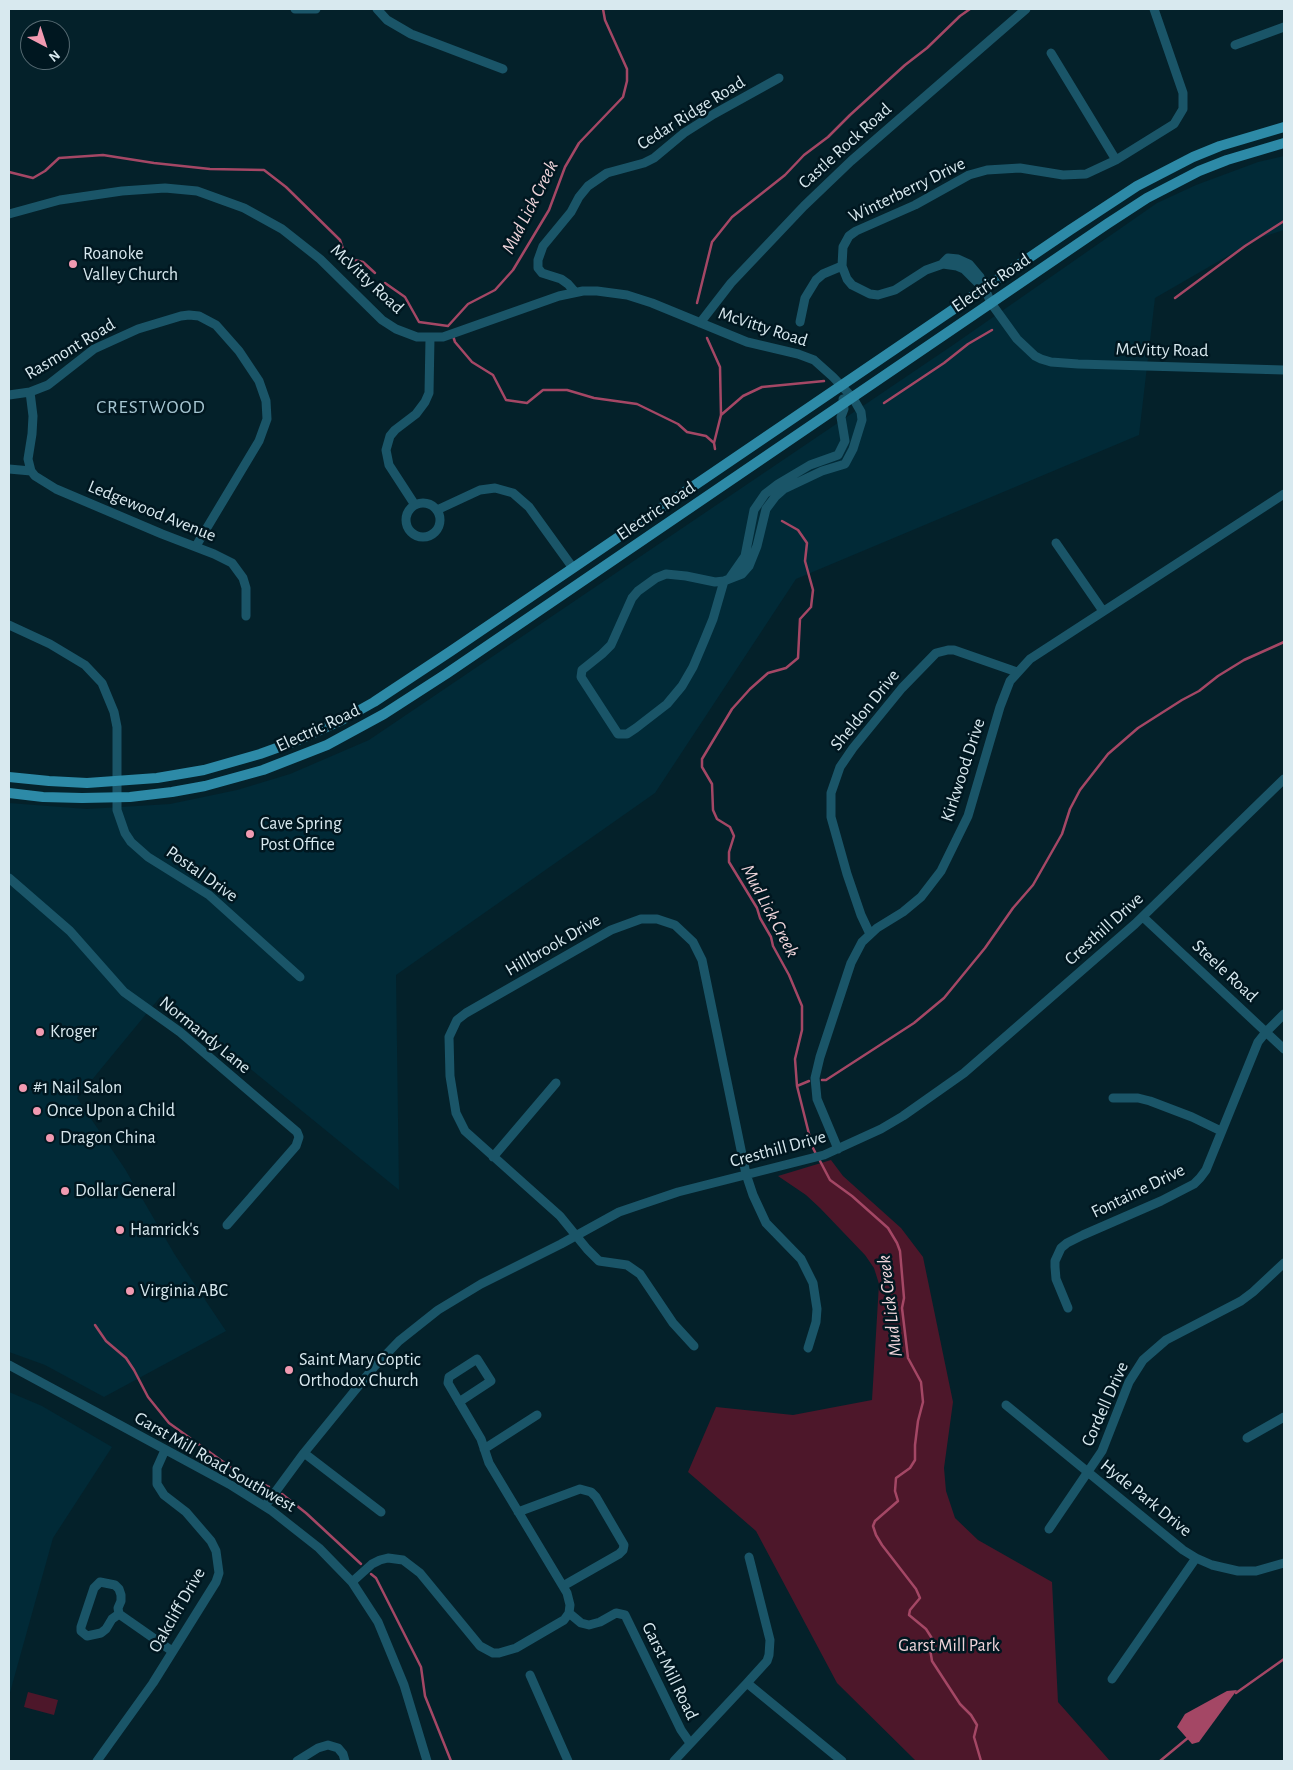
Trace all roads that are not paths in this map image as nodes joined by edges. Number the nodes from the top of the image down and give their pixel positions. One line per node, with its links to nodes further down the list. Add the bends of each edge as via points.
1 (295, 9): 2 (street)
2 (316, 9)
3 (376, 9): 9 (street, via 387,20 411,34)
4 (1026, 9): 20 (street, Castle Rock Road, via 804,206 731,283)
5 (1154, 9): 13 (street, Winterberry Drive, via 1183,93 1183,109 1174,124)
6 (1284, 27): 7 (street)
7 (1235, 45)
8 (1052, 53): 13 (street)
9 (503, 69)
10 (779, 78): 17 (street, Cedar Ridge Road, via 684,133 654,158 607,173 588,186 543,246 538,260 542,273 561,279)
11 (1284, 127): 16 (main road, Electric Road, via 1220,146 1154,176)
12 (1284, 143): 18 (main road, Electric Road, via 1227,160 1168,186)
13 (1116, 160): 15 (street, Winterberry Drive, via 1074,176 1020,168 987,170 969,175 915,205 856,230 843,247)
14 (9, 214): 21 (street, McVitty Road, via 60,200 122,191 165,188 197,191 244,208 282,229 320,259 382,320 407,334)
15 (842, 266): 16 (street, via 852,285 862,292 878,295 894,290 948,258 958,259 969,264 980,277); 19 (street, via 816,280 805,298)
16 (984, 289): 18 (street, McVitty Road); 23 (main road, Electric Road)
17 (575, 292): 20 (street, McVitty Road, via 627,295); 21 (street, McVitty Road, via 456,333)
18 (991, 303): 22 (street, McVitty Road, via 1024,347 1035,356 1051,362); 26 (main road, Electric Road)
19 (800, 322)
20 (700, 323): 23 (street, McVitty Road, via 747,342 814,360)
21 (430, 338): 31 (street, via 426,402 394,430 386,450 389,465)
22 (1284, 370)
23 (841, 386): 26 (street, McVitty Road); 27 (street); 35 (main road, Electric Road)
24 (30, 392): 25 (street, Rasmont Road); 29 (street, via 33,416 28,459); 34 (street, Rasmont Road, via 48,385 94,349 138,329 189,315 216,325 259,381 266,401 267,420 260,441)
25 (9, 395)
26 (853, 398): 27 (main road, Electric Road); 36 (street, via 862,420 845,464 784,489 766,509 749,566 742,574)
27 (843, 405): 36 (street, via 841,417 845,441 838,455 810,465 765,494 754,510 745,556 731,578); 45 (main road, Electric Road, via 446,674 355,731 301,756 236,778 172,792)
28 (9, 469): 29 (street)
29 (31, 470): 34 (street, Ledgewood Avenue, via 34,476 56,489)
30 (1284, 494): 37 (street, Kirkwood Drive)
31 (415, 505): 32 (street, via 426,503); 32 (street, via 406,520 410,531 420,536 428,536 438,528)
32 (437, 510): 35 (street, via 480,490 495,488 513,493 529,508)
33 (1056, 543): 37 (street)
34 (196, 546): 38 (street, Ledgewood Avenue, via 238,570 246,588)
35 (573, 568): 43 (main road, Electric Road, via 374,702 316,733 229,764)
36 (724, 581): 36 (street, via 713,619 682,686 667,704 636,728 623,735 616,732 580,674 611,645 632,598 646,584 666,574)
37 (1103, 611): 40 (street, Kirkwood Drive, via 1030,659)
38 (246, 616)
39 (9, 625): 43 (street, Postal Drive, via 85,665 102,683 117,727)
40 (1017, 672): 48 (street, Kirkwood Drive, via 1000,707 968,816 942,871 921,897); 48 (street, Sheldon Drive, via 954,650 936,653 902,688 840,767 831,793 831,817 847,874)
41 (9, 777): 43 (main road, Electric Road)
42 (1284, 779): 47 (street, Cresthill Drive)
43 (117, 782): 45 (street, Postal Drive)
44 (9, 793): 45 (main road, Electric Road)
45 (117, 798): 49 (street, Postal Drive, via 122,827 137,848 209,895)
46 (9, 878): 59 (street, Normandy Lane, via 70,931 124,992 180,1032 297,1132 296,1146)
47 (1143, 917): 51 (street, Steele Road); 56 (street, Cresthill Drive, via 964,1073 881,1129)
48 (870, 934): 56 (street, Kirkwood Drive, via 857,949 851,963 815,1078 817,1099)
49 (300, 976)
50 (1284, 1014): 51 (street, Fontaine Drive)
51 (1266, 1032): 52 (street, Steele Road); 55 (street, Fontaine Drive, via 1258,1042)
52 (1284, 1049)
53 (556, 1083): 57 (street)
54 (1113, 1098): 55 (street, via 1150,1101)
55 (1221, 1131): 62 (street, Fontaine Drive, via 1206,1170 1194,1184 1061,1248 1055,1261 1056,1279)
56 (838, 1149): 58 (street, Cresthill Drive)
57 (493, 1157): 58 (street, Hillbrook Drive, via 465,1131 456,1113 450,1076 449,1037 452,1028 466,1013 611,930 647,918 675,925 693,942 702,960); 60 (street, Hillbrook Drive, via 560,1216)
58 (746, 1174): 60 (street, Cresthill Drive, via 619,1212); 64 (street, Hillbrook Drive, via 766,1224 801,1259 813,1283 818,1309)
59 (227, 1225)
60 (576, 1236): 63 (street, Hillbrook Drive, via 599,1261 627,1265 640,1274); 73 (street, Cresthill Drive, via 458,1297 417,1326 374,1366)
61 (1284, 1263): 74 (street, Cordell Drive, via 1241,1301 1166,1340 1143,1360 1130,1382 1102,1451)
62 (1068, 1308)
63 (694, 1346)
64 (808, 1348)
65 (9, 1365): 72 (street, Garst Mill Road Southwest)
66 (459, 1402): 66 (street, via 448,1383 449,1376 477,1359 491,1381); 71 (street)
67 (1006, 1405): 74 (street, Hyde Park Drive)
68 (537, 1415): 71 (street)
69 (1284, 1417): 70 (street)
70 (1247, 1438)
71 (484, 1448): 77 (street, via 489,1464)
72 (165, 1450): 75 (street, Garst Mill Road Southwest); 86 (street, Oakcliff Drive, via 157,1468 157,1484 210,1541 219,1564 216,1582)
73 (304, 1453): 75 (street, Cresthill Drive); 76 (street)
74 (1088, 1473): 78 (street, Cordell Drive); 80 (street, Hyde Park Drive)
75 (265, 1506): 82 (street, Garst Mill Road Southwest, via 319,1548)
76 (381, 1512)
77 (518, 1512): 83 (street); 83 (street, via 580,1489 596,1497 624,1545 623,1550)
78 (1049, 1529)
79 (749, 1556): 89 (street, Garst Mill Road, via 771,1646 766,1661)
80 (1196, 1558): 81 (street, Hyde Park Drive, via 1212,1566 1238,1571 1256,1571); 88 (street)
81 (1284, 1563)
82 (352, 1582): 84 (street, via 380,1560 403,1560 420,1574 480,1646 493,1653 516,1648 564,1620); 94 (street, Garst Mill Road Southwest, via 378,1622 392,1653)
83 (563, 1586): 84 (street, via 570,1601)
84 (569, 1613): 90 (street, Garst Mill Road, via 580,1623 590,1625 616,1613 625,1616)
85 (119, 1614): 85 (street, via 101,1633 87,1636 81,1631 94,1588 100,1582 119,1589); 86 (street)
86 (172, 1651): 91 (street, Oakcliff Drive)
87 (530, 1675): 95 (street)
88 (1112, 1679)
89 (747, 1683): 90 (street, Garst Mill Road); 97 (street)
90 (690, 1743): 96 (street, Garst Mill Road)
91 (97, 1761)
92 (297, 1761): 93 (street, via 328,1745 338,1748)
93 (345, 1761)
94 (427, 1761)
95 (568, 1761)
96 (674, 1761)
97 (842, 1761)

